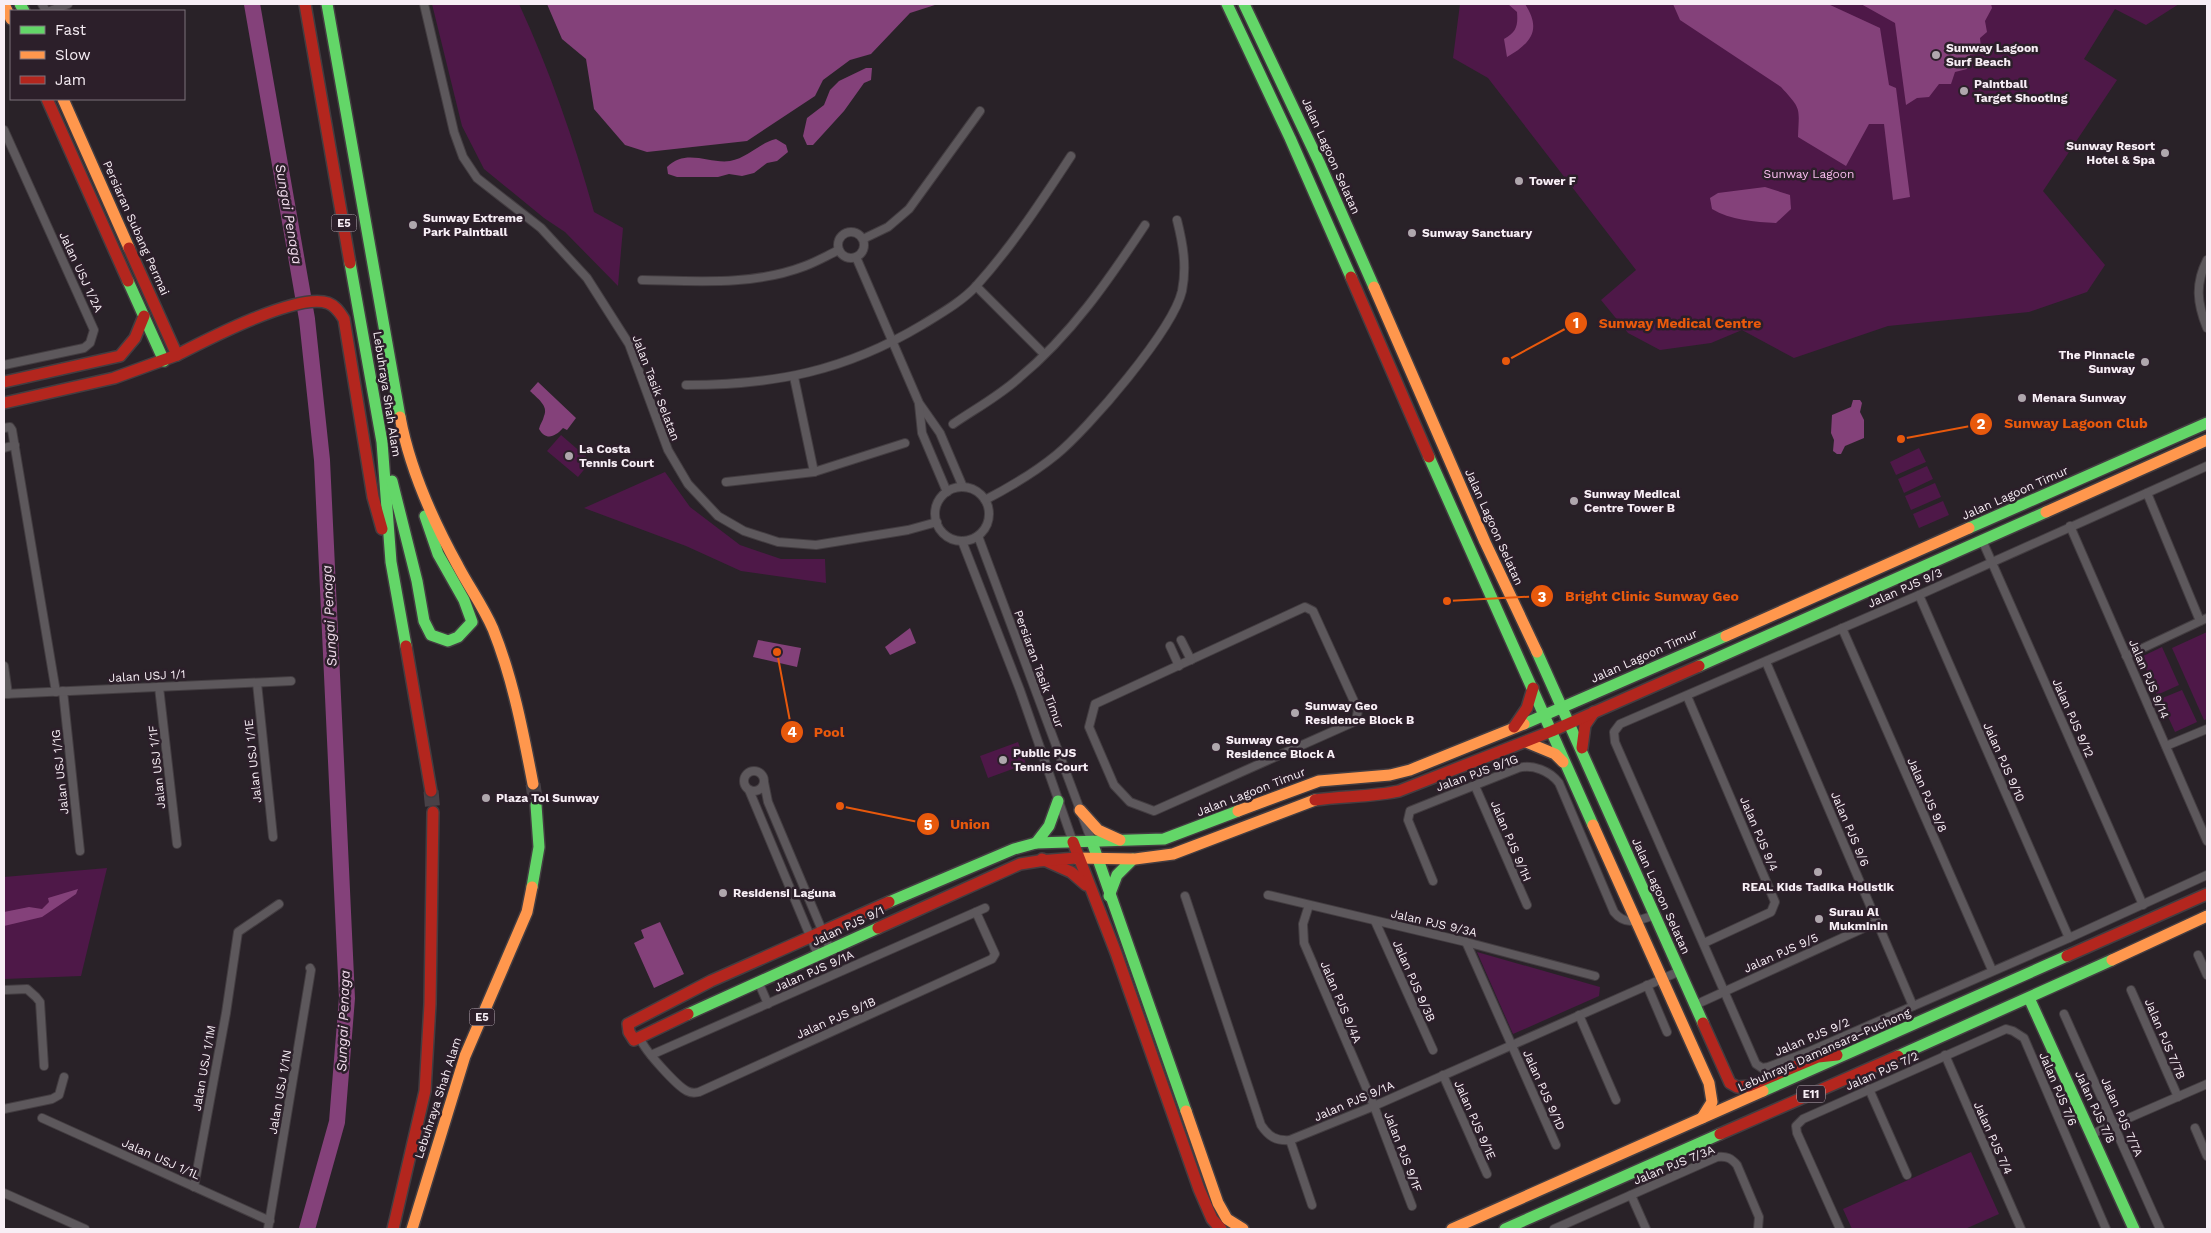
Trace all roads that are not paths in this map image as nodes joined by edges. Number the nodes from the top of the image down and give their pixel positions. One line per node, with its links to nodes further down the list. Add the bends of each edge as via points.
1 (4, 4): 9 (main road)
2 (68, 4): 8 (street)
3 (305, 4): 39 (main road, Lebuhraya Shah Alam / E5)
4 (327, 4): 44 (main road, Lebuhraya Shah Alam / E5)
5 (424, 4): 53 (street, Jalan Tasik Selatan, via 454,132 463,157 477,178 541,228 587,278 629,344 668,450 688,484 718,516 744,531 778,542 816,545)
6 (1226, 4): 74 (main road, via 1290,138 1466,543)
7 (1244, 4): 70 (main road, Jalan Lagoon Selatan, via 1319,162 1481,534)
8 (53, 10)
9 (10, 17)
10 (47, 100): 23 (main road)
11 (63, 100): 27 (main road, Persiaran Subang Permai)
12 (980, 110): 17 (street, via 909,209 888,227)
13 (4, 130): 29 (street, Jalan USJ 1/2A, via 94,330 90,343 84,348)
14 (1071, 156): 22 (street, via 1027,222)
15 (1177, 220): 52 (street, via 1184,251 1182,290 1178,304 1148,351 1083,430 1057,454 1028,477)
16 (1145, 225): 26 (street, via 1103,288 1068,331)
17 (863, 239): 18 (street, via 855,232 845,233 839,240); 19 (street, via 862,251)
18 (839, 250): 19 (street, via 846,257); 21 (street, via 804,266 764,277 712,282)
19 (856, 257): 25 (street)
20 (2207, 260): 24 (street, via 2198,292)
21 (642, 280)
22 (976, 286): 25 (street, via 937,316); 26 (street)
23 (144, 316): 28 (main road); 31 (main road, via 138,336 120,356)
24 (2207, 328)
25 (893, 342): 30 (street, via 851,360); 34 (street)
26 (1044, 354): 36 (street, via 1019,379)
27 (177, 355): 28 (main road); 58 (main road, via 284,308 314,302 336,306 344,319 373,498)
28 (164, 361): 33 (main road, via 60,391)
29 (4, 364)
30 (794, 377): 32 (street, via 722,385); 46 (street)
31 (4, 382)
32 (686, 385)
33 (4, 403)
34 (919, 403): 49 (street, via 940,433); 50 (street, via 922,432)
35 (2207, 423): 43 (main road, Jalan Lagoon Timur)
36 (953, 424)
37 (7, 427): 41 (street, Jalan USJ 1/1G)
38 (2207, 440): 47 (main road)
39 (382, 442): 44 (main road, via 424,621 431,636 448,641 467,630 472,622 471,613 430,536); 58 (main road, Lebuhraya Shah Alam / E5)
40 (905, 443): 46 (street)
41 (15, 445): 42 (street); 75 (street, Jalan USJ 1/1G)
42 (4, 448)
43 (2127, 459): 47 (main road); 77 (main road, Jalan Lagoon Timur)
44 (411, 464): 92 (main road, Lebuhraya Shah Alam / E5, via 439,530 495,635 515,698)
45 (2207, 466): 51 (street, Jalan PJS 9/3)
46 (814, 472): 48 (street)
47 (2133, 473): 56 (main road)
48 (726, 482)
49 (963, 487): 50 (street); 52 (street, via 976,491)
50 (947, 492): 53 (street, via 937,505)
51 (2147, 493): 54 (street, Jalan PJS 9/3); 61 (street)
52 (986, 500): 55 (street, via 988,523)
53 (937, 522): 57 (street, via 944,534)
54 (2070, 526): 59 (street, Jalan PJS 9/3); 65 (street, Jalan PJS 9/14)
55 (978, 536): 57 (street); 98 (street, Persiaran Tasik Timur)
56 (1982, 540): 59 (street, Jalan PJS 9/12); 80 (main road)
57 (962, 541): 96 (street, Persiaran Tasik Timur, via 1022,695)
58 (391, 562): 95 (main road, Lebuhraya Shah Alam / E5)
59 (1991, 562): 60 (street, Jalan PJS 9/3); 122 (street, Jalan PJS 9/12)
60 (1919, 595): 62 (street, Jalan PJS 9/3); 132 (street, Jalan PJS 9/10)
61 (2204, 620): 65 (street)
62 (1842, 628): 67 (street, Jalan PJS 9/3); 139 (street, Jalan PJS 9/8)
63 (1181, 640): 66 (street)
64 (1170, 646): 69 (street)
65 (2126, 656): 88 (street, Jalan PJS 9/14)
66 (1191, 660): 69 (street); 69 (street, via 1305,607 1314,611 1358,710 1356,721 1154,811 1130,802 1114,785 1090,726 1095,704)
67 (1766, 662): 78 (street, Jalan PJS 9/3); 129 (street, Jalan PJS 9/6)
68 (4, 666): 76 (street)
69 (1179, 666)
70 (1550, 680): 77 (main road, via 1567,695); 79 (main road, Jalan Lagoon Selatan)
71 (291, 681): 72 (street, Jalan USJ 1/1)
72 (257, 683): 73 (street, Jalan USJ 1/1); 100 (street, Jalan USJ 1/1E)
73 (159, 687): 75 (street, Jalan USJ 1/1); 106 (street, Jalan USJ 1/1F)
74 (1533, 688): 81 (main road); 83 (main road, via 1527,708)
75 (60, 692): 76 (street, Jalan USJ 1/1); 107 (street, Jalan USJ 1/1G)
76 (6, 694)
77 (1588, 696): 79 (main road, Jalan Lagoon Timur)
78 (1687, 696): 86 (street, Jalan PJS 9/3, via 1620,724); 134 (street, Jalan PJS 9/4, via 1775,902 1771,912)
79 (1562, 708): 81 (main road, Jalan Lagoon Timur); 82 (main road, Jalan Lagoon Selatan)
80 (1595, 711): 82 (main road); 89 (main road, via 1584,725)
81 (1545, 716): 83 (main road, Jalan Lagoon Timur); 85 (main road)
82 (1569, 722): 85 (main road); 89 (main road, Jalan Lagoon Selatan)
83 (1513, 728): 101 (main road, Jalan Lagoon Timur, via 1410,770 1366,778 1320,781 1176,835)
84 (2207, 729): 88 (street)
85 (1552, 731): 87 (main road); 90 (main road)
86 (1614, 732): 134 (street, Jalan PJS 9/2, via 1615,742)
87 (1526, 742): 90 (main road, via 1555,754); 111 (main road, via 1386,794 1308,801 1173,854)
88 (2166, 746): 102 (street, Jalan PJS 9/14)
89 (1583, 753): 125 (main road, Jalan Lagoon Selatan)
90 (1568, 766): 128 (main road)
91 (764, 782): 94 (street, via 758,790); 94 (street, via 759,773 750,772 744,779); 130 (street, via 768,802)
92 (534, 784)
93 (1475, 786): 113 (street, Jalan PJS 9/1G, via 1414,808 1408,815); 121 (street, Jalan PJS 9/1H); 128 (street, Jalan PJS 9/1G, via 1525,766 1554,777 1614,912 1625,922)
94 (749, 790): 131 (street)
95 (431, 791)
96 (1058, 801): 103 (street, Persiaran Tasik Timur); 105 (main road, via 1049,826)
97 (536, 805): 189 (main road, Lebuhraya Shah Alam / E5, via 539,847 527,912 465,1056)
98 (1080, 810): 101 (main road, via 1098,830); 104 (street, Persiaran Tasik Timur)
99 (432, 812): 188 (main road, Lebuhraya Shah Alam, via 426,1091)
100 (272, 837)
101 (1124, 841): 104 (main road, Jalan Lagoon Timur)
102 (2207, 841)
103 (1073, 842): 104 (main road, Jalan Lagoon Timur); 105 (main road, Jalan PJS 9/1); 108 (main road)
104 (1092, 842): 110 (main road)
105 (1036, 843): 130 (main road, Jalan PJS 9/1, via 960,871)
106 (177, 844)
107 (80, 851)
108 (1079, 858): 109 (main road, Jalan PJS 9/1); 110 (main road); 114 (main road)
109 (1042, 859): 114 (main road, via 1079,876); 135 (main road, Jalan PJS 9/1, via 1020,864)
110 (1097, 859): 111 (main road); 117 (main road)
111 (1133, 859): 117 (main road, via 1117,875)
112 (2207, 875): 122 (street, Jalan PJS 9/2)
113 (1433, 881)
114 (1090, 890): 190 (main road, via 1116,954 1199,1189)
115 (2207, 894): 159 (main road, Lebuhraya Damansara–Puchong / E11)
116 (1268, 895): 120 (street, Jalan PJS 9/3A)
117 (1109, 896): 191 (main road, via 1218,1203 1227,1219)
118 (1185, 896): 176 (street, via 1261,1125 1272,1138)
119 (279, 904): 181 (street, Jalan USJ 1/1M, via 238,932)
120 (1308, 905): 127 (street, Jalan PJS 9/3A); 169 (street, Jalan PJS 9/4A, via 1302,933 1304,943)
121 (1527, 905)
122 (2143, 905): 132 (street, Jalan PJS 9/2)
123 (985, 908): 124 (street, Jalan PJS 9/1A)
124 (976, 912): 150 (street, Jalan PJS 9/1A); 160 (street, Jalan PJS 9/1B, via 995,954 992,959 709,1087 694,1093 686,1091)
125 (1655, 915): 128 (street); 140 (main road, Jalan Lagoon Selatan)
126 (2207, 916): 149 (main road, E11)
127 (1376, 921): 133 (street, Jalan PJS 9/3A); 158 (street, Jalan PJS 9/3B)
128 (1637, 921): 143 (main road)
129 (1877, 922): 148 (street, Jalan PJS 9/5); 152 (street, Jalan PJS 9/6)
130 (822, 932): 131 (main road, Jalan PJS 9/1); 135 (street)
131 (810, 937): 136 (street); 156 (main road, Jalan PJS 9/1, via 712,981 628,1024 629,1032)
132 (2069, 938): 139 (street, Jalan PJS 9/2)
133 (1466, 942): 142 (street, Jalan PJS 9/3A); 157 (street, Jalan PJS 9/1D)
134 (1704, 943): 148 (street, Jalan PJS 9/2)
135 (830, 949): 136 (main road, Jalan PJS 9/1)
136 (818, 955): 144 (main road, Jalan PJS 9/1)
137 (2198, 955): 141 (street)
138 (310, 968): 186 (street, Jalan USJ 1/1N)
139 (1992, 970): 152 (street, Jalan PJS 9/2)
140 (1680, 971): 143 (street, Jalan PJS 9/1A); 151 (main road, Jalan Lagoon Selatan)
141 (2207, 975)
142 (1595, 976)
143 (1662, 978): 145 (street, Jalan PJS 9/1A); 172 (main road, via 1712,1091 1711,1106)
144 (758, 981): 150 (street); 156 (main road, Jalan PJS 9/1)
145 (1648, 985): 154 (street, Jalan PJS 9/1A); 155 (street)
146 (4, 990): 162 (street, via 27,989 40,1002)
147 (2131, 990): 167 (street, Jalan PJS 7/7B)
148 (1724, 991): 151 (street, Jalan PJS 9/5); 152 (street, Jalan PJS 9/2, via 1756,1064 1762,1068 1808,1052)
149 (2029, 998): 175 (main road, Jalan PJS 7/8); 193 (main road, E11)
150 (768, 1004): 160 (street, Jalan PJS 9/1A)
151 (1695, 1004): 159 (main road, Jalan Lagoon Selatan, via 1730,1083 1737,1086 1749,1086 1818,1057)
152 (1913, 1006)
153 (2064, 1014): 173 (street, Jalan PJS 7/7A)
154 (1579, 1015): 157 (street, Jalan PJS 9/1A); 168 (street)
155 (1667, 1032)
156 (638, 1037): 160 (street)
157 (1511, 1044): 163 (street, Jalan PJS 9/1A); 177 (street, Jalan PJS 9/1D)
158 (1433, 1050)
159 (1848, 1054): 172 (main road, Lebuhraya Damansara–Puchong / E11)
160 (651, 1055)
161 (1944, 1055): 166 (street, Jalan PJS 7/2); 198 (street, Jalan PJS 7/4); 199 (street, Jalan PJS 7/6, via 2006,1029 2024,1038)
162 (44, 1066)
163 (1443, 1075): 169 (street, Jalan PJS 9/1A); 179 (street, Jalan PJS 9/1E)
164 (64, 1077): 170 (street, via 59,1095 52,1099)
165 (2207, 1084): 167 (street)
166 (1869, 1089): 180 (street); 197 (street, Jalan PJS 7/2, via 1803,1119 1796,1126)
167 (2178, 1097): 173 (street)
168 (1616, 1100)
169 (1374, 1106): 176 (street, Jalan PJS 9/1A); 185 (street, Jalan PJS 9/1F)
170 (4, 1109)
171 (42, 1118): 181 (street, Jalan USJ 1/1L)
172 (1699, 1121): 192 (main road, Lebuhraya Damansara–Puchong / E11)
173 (2113, 1125): 175 (street); 201 (street, Jalan PJS 7/7A)
174 (2195, 1128): 178 (street)
175 (2092, 1134): 200 (main road, Jalan PJS 7/8)
176 (1290, 1140): 184 (street)
177 (1556, 1145)
178 (2207, 1156)
179 (1487, 1174)
180 (1907, 1175)
181 (194, 1187): 186 (street, Jalan USJ 1/1L)
182 (4, 1194): 187 (street)
183 (1631, 1195): 194 (street, Jalan PJS 7/3A); 195 (street); 196 (street, Jalan PJS 7/3A, via 1724,1156 1737,1165 1759,1217)
184 (1312, 1205)
185 (1412, 1206)
186 (269, 1225)
187 (85, 1229)
188 (393, 1229)
189 (412, 1229)
190 (1221, 1229)
191 (1242, 1229)
192 (1452, 1229)
193 (1504, 1229)
194 (1554, 1229)
195 (1646, 1229)
196 (1758, 1229)
197 (1840, 1229)
198 (2022, 1229)
199 (2106, 1229)
200 (2134, 1229)
201 (2160, 1229)

